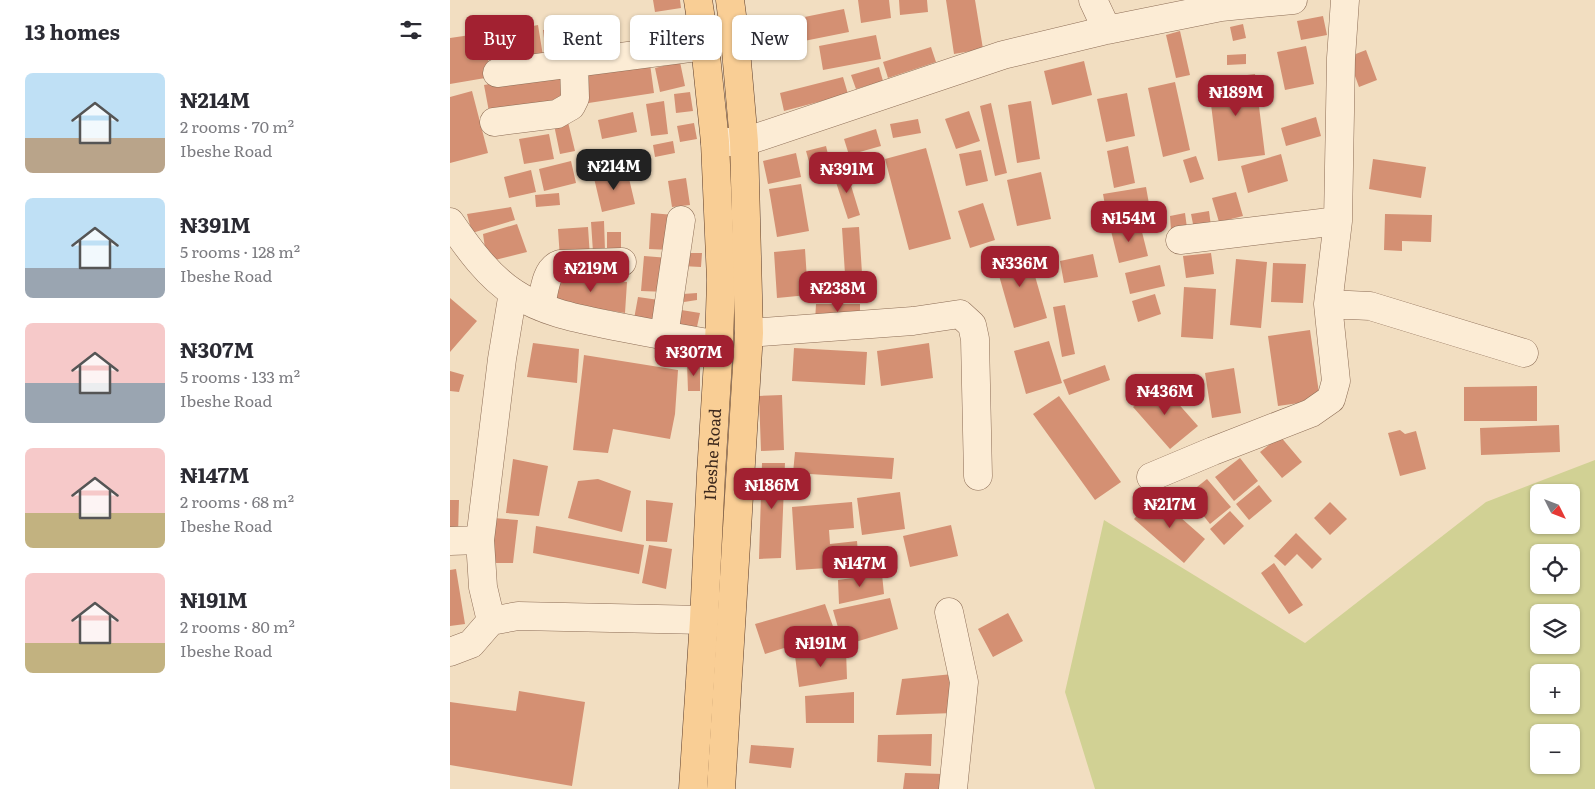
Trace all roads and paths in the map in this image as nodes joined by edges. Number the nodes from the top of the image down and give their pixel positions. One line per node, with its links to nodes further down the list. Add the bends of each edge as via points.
1 (698, 0): 6 (main road, Ibeshe Road)
2 (730, 0): 14 (main road, Ibeshe Road)
3 (1093, 0): 7 (street)
4 (1294, 0): 7 (street, via 1221,7)
5 (1346, 0): 16 (street, via 1341,58)
6 (701, 15)
7 (1107, 30): 14 (street, via 1003,55)
8 (630, 56): 10 (street)
9 (707, 60): 13 (main road, Ibeshe Road)
10 (574, 64): 11 (street); 12 (street, via 575,98 570,106 557,114)
11 (497, 73)
12 (494, 122)
13 (715, 142): 14 (street); 25 (main road, Ibeshe Road, via 721,280)
14 (744, 142): 23 (main road, Ibeshe Road)
15 (681, 220): 24 (street)
16 (1338, 221): 18 (street); 21 (street)
17 (450, 222): 20 (street, via 473,255)
18 (1180, 240)
19 (622, 262): 22 (street, via 554,266)
20 (513, 292): 22 (street); 29 (street)
21 (1328, 304): 26 (street, via 1370,306); 28 (street, via 1336,381 1330,399 1311,413)
22 (541, 307): 24 (street, via 569,317)
23 (750, 333): 27 (street, via 914,321 960,314 972,325 975,339); 36 (main road, Ibeshe Road)
24 (664, 336): 25 (street)
25 (720, 345): 32 (main road, Ibeshe Road)
26 (1524, 352)
27 (978, 476)
28 (1151, 477)
29 (480, 540): 30 (street); 33 (street, via 483,587)
30 (450, 541)
31 (949, 612): 37 (street, via 964,682)
32 (704, 620): 33 (street, via 518,616); 35 (main road, Ibeshe Road)
33 (491, 621): 34 (street, via 471,644)
34 (450, 652)
35 (693, 789)
36 (721, 789)
37 (953, 789)

